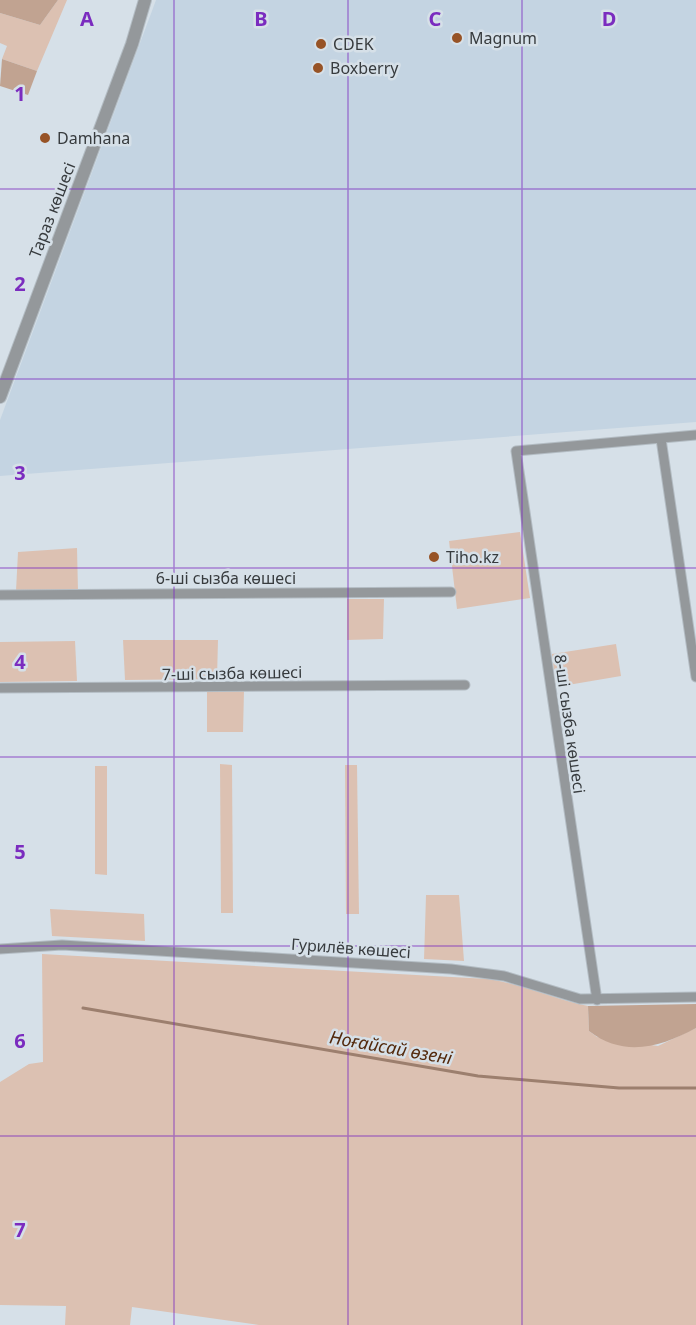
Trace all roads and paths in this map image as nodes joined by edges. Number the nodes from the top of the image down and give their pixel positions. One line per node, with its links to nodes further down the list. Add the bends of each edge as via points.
1 (145, 0): 2 (street, Тараз көшесі)
2 (0, 397)
3 (696, 435): 4 (street)
4 (661, 439): 7 (street); 12 (street, 8-ші сызба көшесі, via 516,451)
5 (451, 592): 6 (street, 6-ші сызба көшесі)
6 (0, 595)
7 (696, 677)
8 (465, 685): 9 (street, 7-ші сызба көшесі)
9 (0, 688)
10 (0, 949): 12 (street, Гурилёв көшесі, via 62,945 451,969 504,976 580,999)
11 (696, 997): 12 (street, Гурилёв көшесі)
12 (597, 1000)

